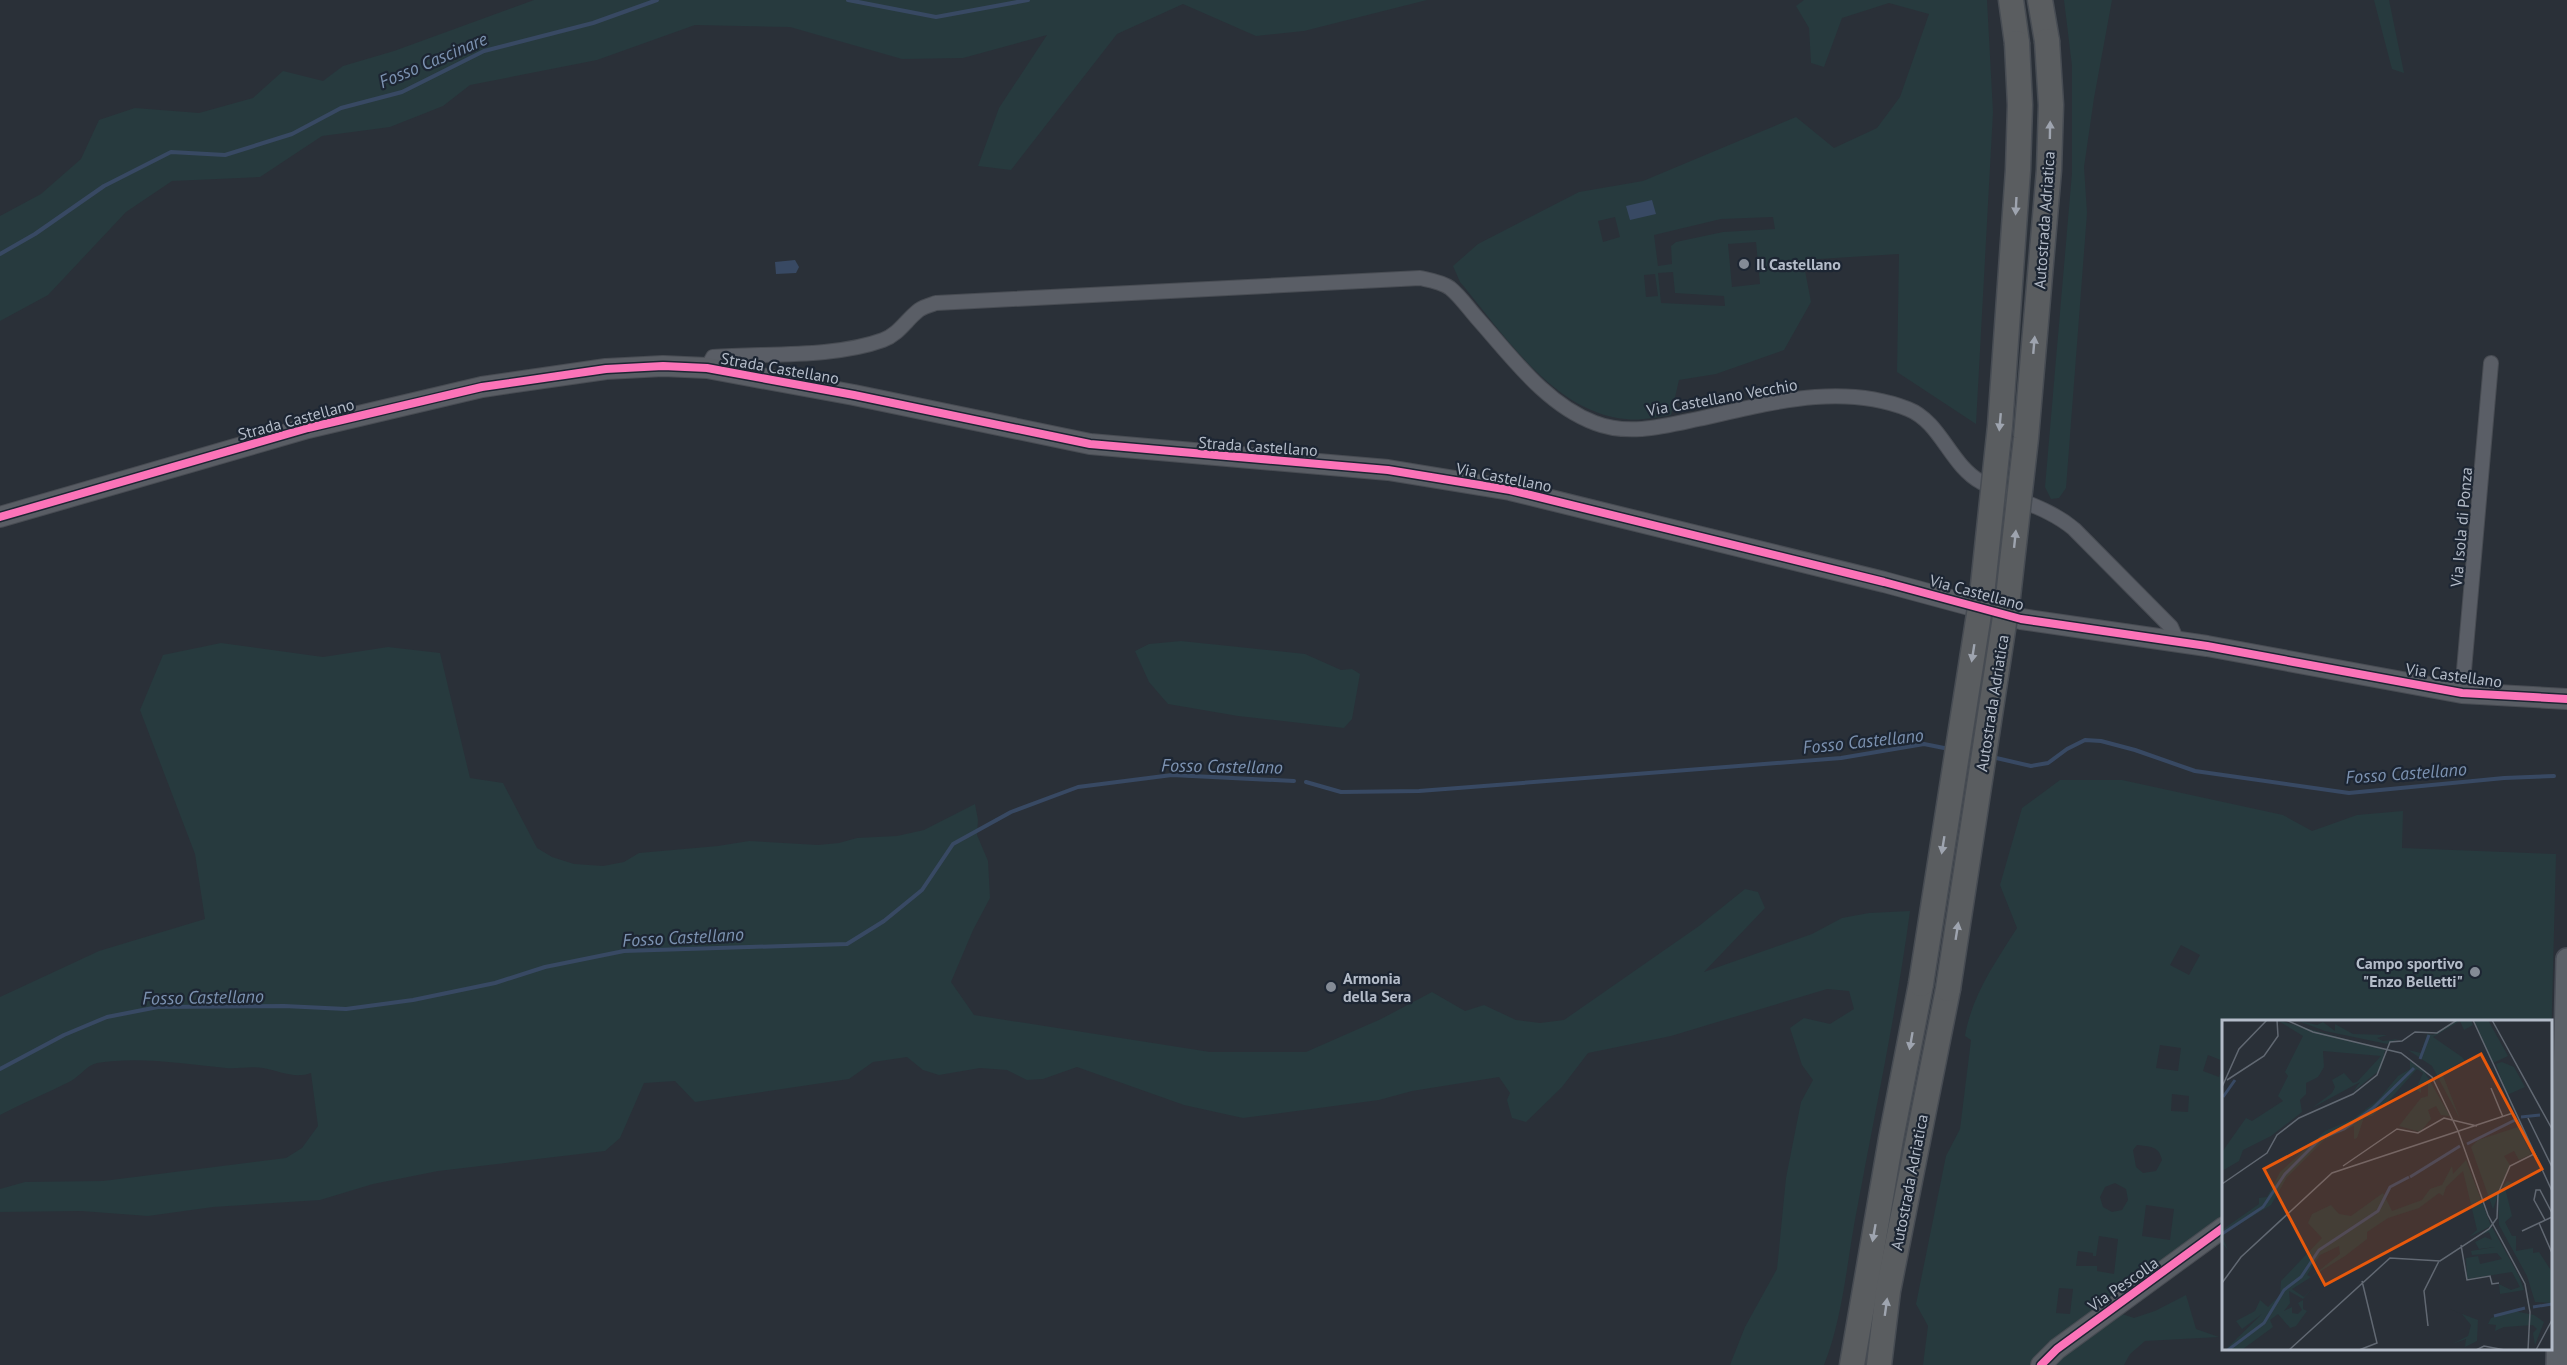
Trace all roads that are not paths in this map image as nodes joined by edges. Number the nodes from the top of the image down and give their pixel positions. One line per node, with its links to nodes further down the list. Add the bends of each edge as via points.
1 (2011, 0): 16 (highway, Autostrada Adriatica, one-way to 16, bridge, via 2020,105 2018,180 1982,595 1921,984)
2 (2040, 0): 17 (highway, Autostrada Adriatica, one-way to 2, bridge, via 1890,1280 1948,989 2008,597 2049,170 2051,105)
3 (1449, 287): 5 (street, Strada Castellano, via 1420,278 945,302 919,310 886,339 863,346 712,357); 8 (street, Via Castellano Vecchio, via 1558,403 1595,423 1619,428 1656,428 1780,401 1831,396 1886,402 1911,410 1933,427 1953,457 1980,482 2059,516 2074,529 2171,627)
4 (2492, 363): 9 (street, Via Isola di Ponza)
5 (707, 369): 6 (street, Strada Castellano, via 1090,444); 7 (street, Strada Castellano, via 606,369 482,387 308,428)
6 (1388, 470): 8 (street, Via Castellano, via 1510,490 2021,619)
7 (0, 517)
8 (2177, 641): 9 (street, Via Castellano)
9 (2462, 693): 10 (street, Via Castellano)
10 (2567, 699)
11 (2567, 958): 12 (main road)
12 (2556, 1183): 19 (main road)
13 (2222, 1228): 15 (street, Via Pescolla)
14 (2222, 1243): 15 (street, Via Pescolla, via 2161,1289 2138,1298)
15 (2128, 1297): 18 (street, Via Pescolla)
16 (1852, 1365)
17 (1879, 1365)
18 (2041, 1365)
19 (2557, 1365)

